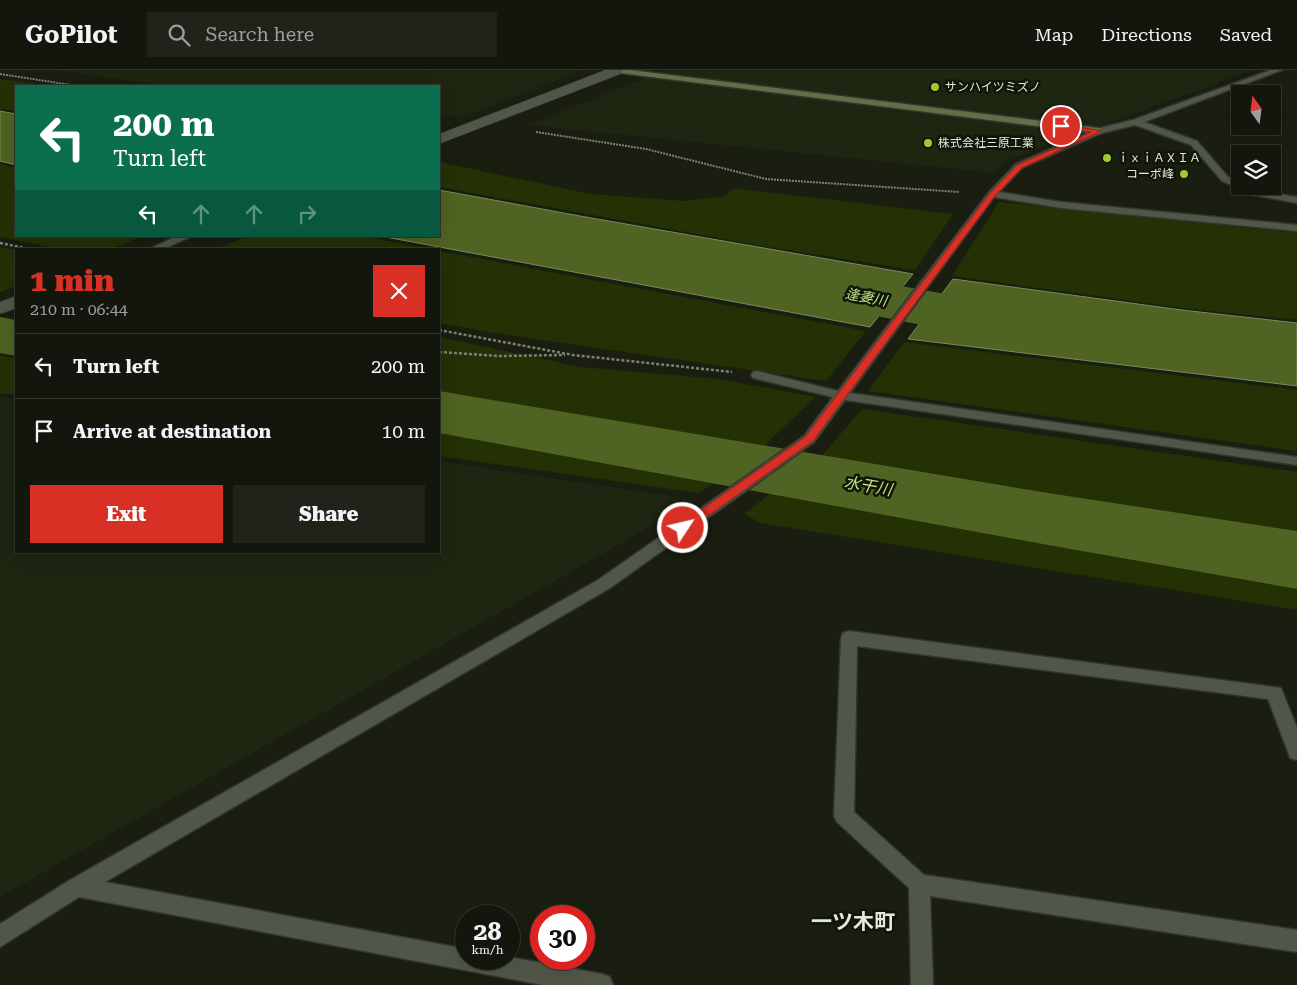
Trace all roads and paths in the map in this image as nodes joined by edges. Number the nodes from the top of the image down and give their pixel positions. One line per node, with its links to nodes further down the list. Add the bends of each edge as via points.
1 (612, 70): 7 (street)
2 (618, 70): 9 (street, bridge)
3 (1278, 70): 6 (street)
4 (0, 74): 5 (path)
5 (72, 85)
6 (1136, 122): 7 (street); 10 (street, via 1194,143)
7 (1099, 131): 11 (street, via 1019,166)
8 (532, 132): 11 (path, via 646,148 766,179)
9 (440, 139)
10 (1231, 182)
11 (992, 194): 14 (street, via 1062,205); 25 (street)
12 (1268, 195): 13 (street)
13 (1297, 200)
14 (1297, 228)
15 (184, 237): 18 (street)
16 (0, 243): 17 (path)
17 (25, 248)
18 (157, 248)
19 (15, 302): 20 (street, bridge)
20 (0, 308)
21 (440, 330): 23 (path)
22 (440, 352): 23 (path, via 499,356)
23 (573, 355): 24 (path)
24 (756, 375): 25 (street)
25 (843, 396): 26 (street); 29 (street, via 809,439 604,584)
26 (1297, 461)
27 (1297, 752): 28 (street, via 1275,693 849,638 844,816)
28 (919, 884): 31 (street); 33 (street)
29 (77, 887): 30 (street); 32 (street)
30 (0, 936)
31 (1297, 941)
32 (602, 985)
33 (922, 985)

